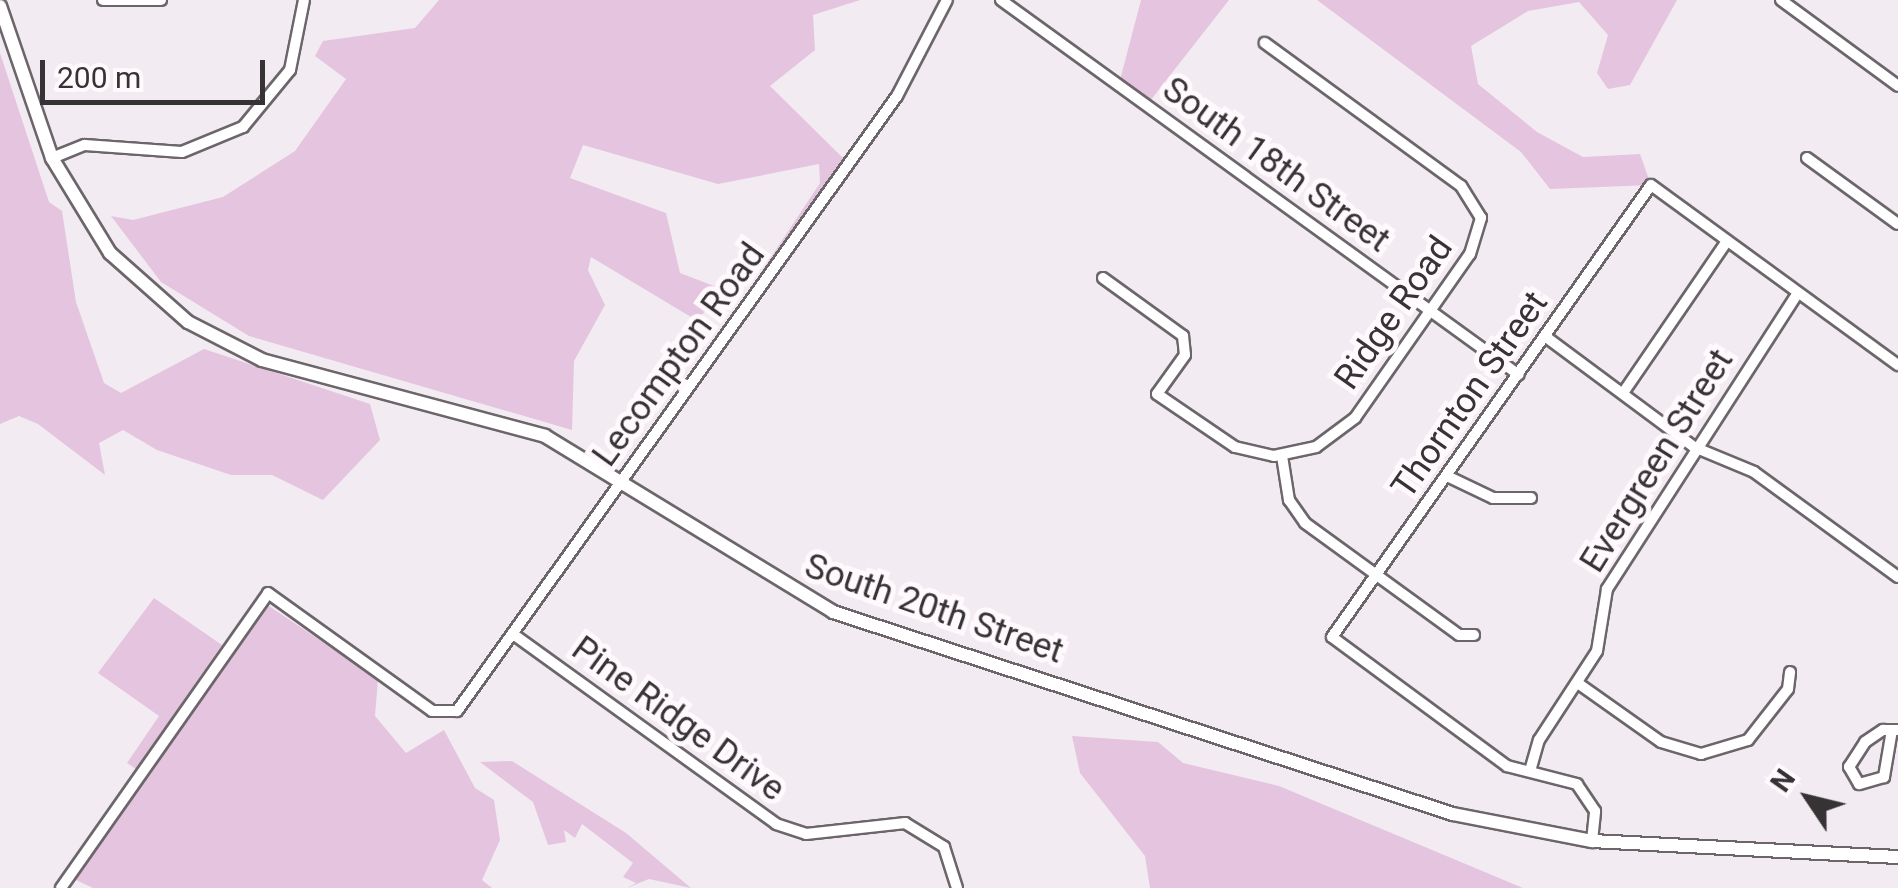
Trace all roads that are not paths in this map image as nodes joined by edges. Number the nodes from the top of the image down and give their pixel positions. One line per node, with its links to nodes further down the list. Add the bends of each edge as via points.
1 (161, 0): 6 (street)
2 (304, 0): 11 (street, via 280,88 243,128)
3 (947, 0): 26 (street, Lecompton Road, via 897,96)
4 (1001, 0): 18 (street, South 18th Street)
5 (1780, 0): 9 (street)
6 (106, 5)
7 (0, 6): 12 (main road, South 20th Street)
8 (1265, 43): 18 (street, Ridge Road, via 1474,200 1479,237)
9 (1898, 86)
10 (199, 133): 11 (street)
11 (203, 146): 12 (street, via 158,154 85,144)
12 (52, 158): 26 (main road, South 20th Street, via 125,270 214,337 284,366 524,428)
13 (1807, 158): 14 (street)
14 (1898, 224)
15 (1727, 241): 17 (street); 19 (street, Thornton Street, via 1651,184); 22 (street)
16 (1103, 278): 24 (street, via 1176,331 1185,355 1158,394 1235,448)
17 (1798, 293): 20 (street); 23 (street, Evergreen Street)
18 (1430, 311): 21 (street, South 18th Street); 24 (street, Ridge Road, via 1343,430)
19 (1546, 337): 21 (street, Thornton Street); 22 (street)
20 (1898, 365)
21 (1520, 375): 25 (street, Thornton Street)
22 (1623, 393): 23 (street)
23 (1694, 447): 29 (street, via 1754,472); 33 (street, Evergreen Street, via 1607,589 1597,651)
24 (1282, 456): 28 (street, via 1289,500 1305,523)
25 (1447, 476): 27 (street, via 1494,498); 28 (street, Thornton Street)
26 (622, 482): 30 (street, Lecompton Road); 36 (main road, South 20th Street, via 833,612 1452,814)
27 (1531, 498)
28 (1375, 574): 31 (street, via 1459,634); 35 (street, Thornton Street, via 1332,637 1507,766)
29 (1898, 577)
30 (512, 634): 38 (street, Lecompton Road, via 458,712 432,712 274,595 264,596); 39 (street, Pine Ridge Drive, via 776,824 806,834 905,823 944,847)
31 (1474, 635)
32 (1790, 672): 33 (street, via 1788,689 1748,740 1701,754 1660,742)
33 (1580, 684): 35 (street, Evergreen Street, via 1539,740)
34 (1895, 730): 34 (street, via 1865,742 1850,767 1859,784 1879,782)
35 (1530, 771): 36 (street, via 1577,784 1594,811)
36 (1592, 841): 37 (main road, South 20th Street)
37 (1898, 857)
38 (60, 888)
39 (957, 888)

